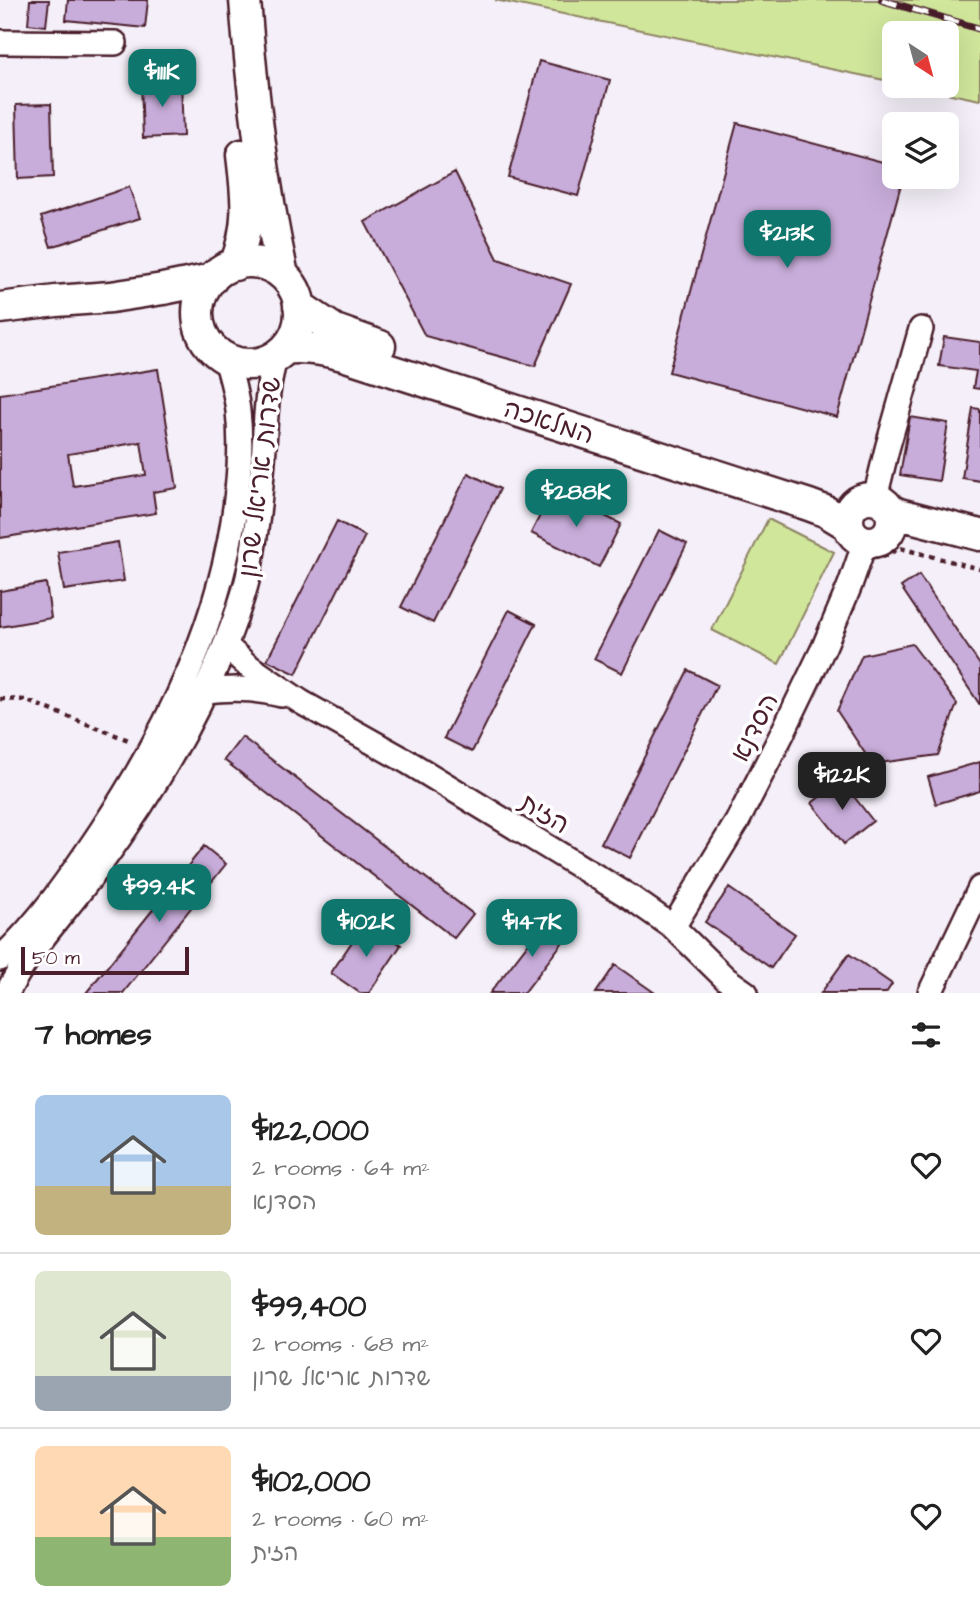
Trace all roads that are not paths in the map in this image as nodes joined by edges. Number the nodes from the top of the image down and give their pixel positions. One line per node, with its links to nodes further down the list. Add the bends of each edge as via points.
1 (225, 0): 5 (main road, via 247,225 243,246)
2 (246, 0): 6 (main road, via 255,110)
3 (0, 42): 4 (street)
4 (115, 43)
5 (223, 272): 6 (main road, via 246,263 262,264); 7 (main road); 10 (main road, via 200,299)
6 (283, 275): 8 (main road)
7 (111, 298): 9 (main road); 10 (main road, via 157,305)
8 (299, 306): 12 (main road, via 299,325); 14 (main road, המלאכה, via 351,337 802,482 846,500)
9 (0, 308)
10 (200, 327): 13 (main road, via 208,344)
11 (921, 329): 14 (street, הסדנא)
12 (281, 353): 13 (main road, via 255,364); 14 (main road, המלאכה, via 296,348 343,355 825,511); 17 (street, שדרות אריאל שרון, via 268,386 248,579)
13 (226, 359): 22 (street, שדרות אריאל שרון, via 240,439 235,513 214,604 195,656 134,780 48,907)
14 (871, 518): 15 (main road, המלאכה, via 899,514); 16 (main road, המלאכה); 21 (street, הסדנא, via 850,585 782,734 737,822)
15 (980, 535)
16 (980, 550)
17 (225, 645): 18 (street, שדרות אריאל שרון); 19 (street, הזית)
18 (205, 691): 19 (street, הזית, via 262,690); 24 (street, שדרות אריאל שרון, via 132,821)
19 (301, 702): 21 (street, הזית, via 408,762)
20 (980, 888): 26 (street)
21 (673, 927): 23 (street, הזית)
22 (0, 960)
23 (721, 986): 25 (street, הזית)
24 (6, 993)
25 (746, 993)
26 (930, 993)

